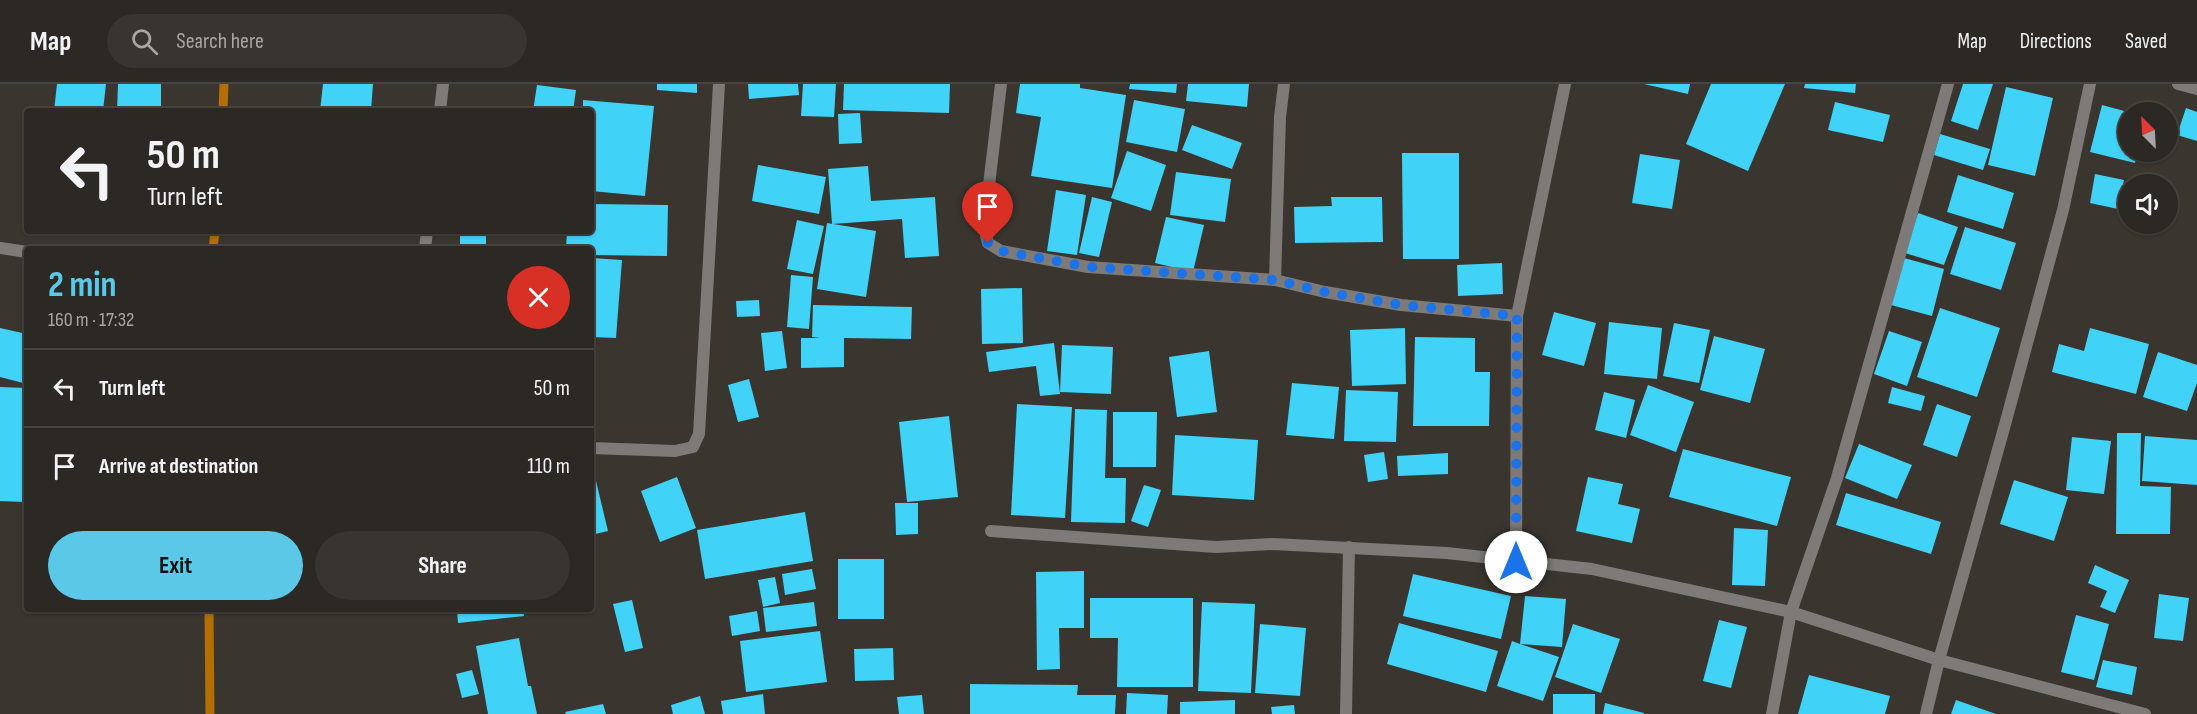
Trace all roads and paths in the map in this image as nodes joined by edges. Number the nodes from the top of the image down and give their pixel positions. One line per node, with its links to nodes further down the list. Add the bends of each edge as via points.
1 (443, 84): 10 (street)
2 (719, 84): 15 (street, via 699,434 693,447 675,451)
3 (1001, 84): 13 (street, via 984,226 988,243 1001,251 1088,267)
4 (1284, 84): 13 (street)
5 (1565, 84): 14 (street)
6 (1948, 84): 19 (street, via 1837,478)
7 (2090, 84): 20 (street, via 2060,221)
8 (2178, 84): 9 (street)
9 (2197, 89)
10 (440, 108)
11 (0, 248): 12 (street)
12 (24, 252)
13 (1275, 280): 14 (street, via 1401,305)
14 (1517, 316): 18 (street)
15 (594, 448)
16 (991, 531): 17 (street, via 1216,547)
17 (1349, 547): 18 (street); 21 (street)
18 (1516, 562): 19 (street, via 1592,569)
19 (1791, 612): 20 (street); 22 (street)
20 (1939, 660): 23 (street); 24 (street)
21 (1346, 714)
22 (1772, 714)
23 (1926, 714)
24 (2145, 714)

